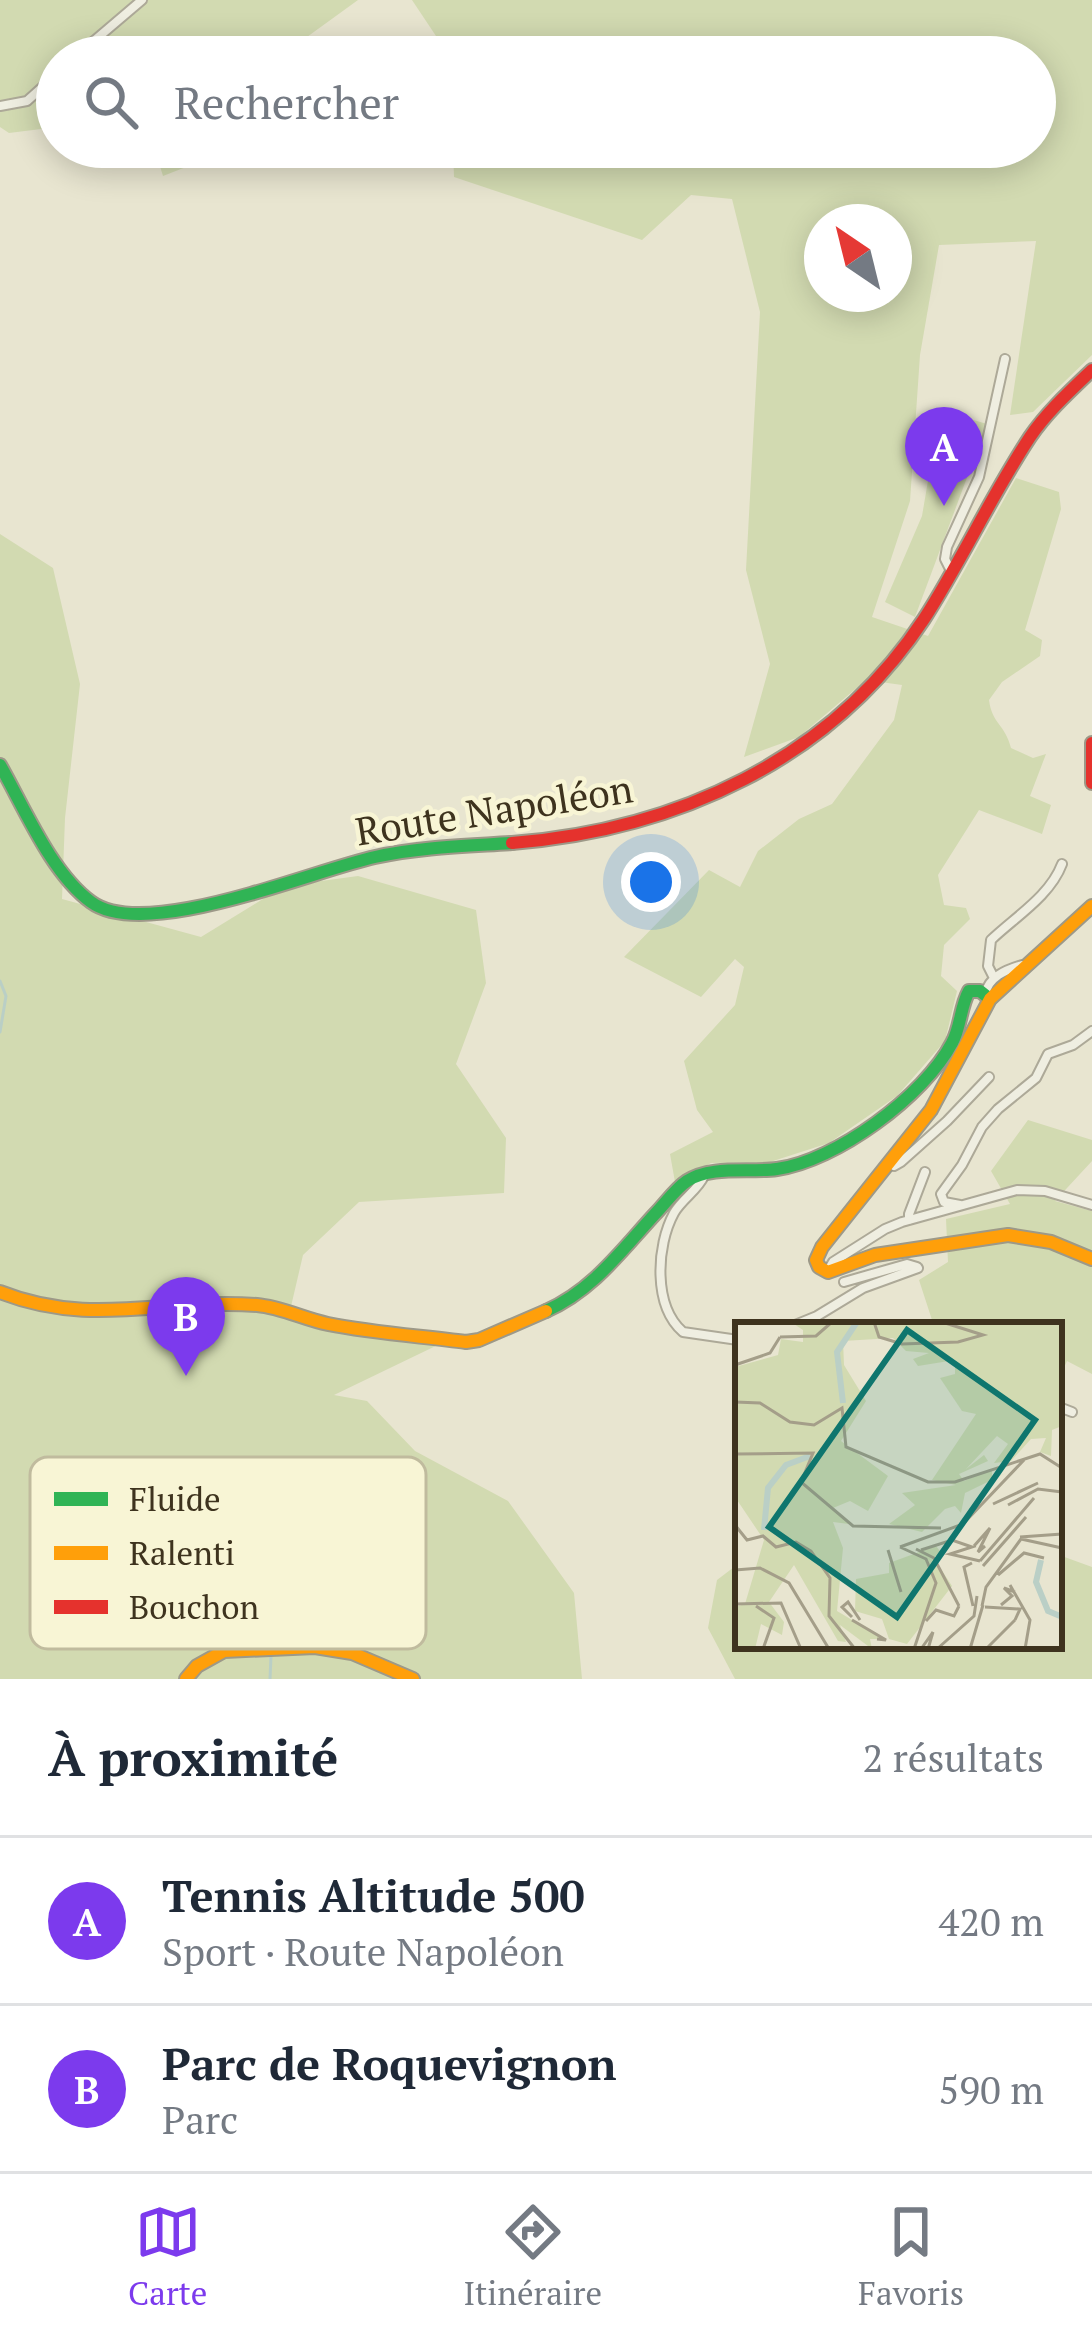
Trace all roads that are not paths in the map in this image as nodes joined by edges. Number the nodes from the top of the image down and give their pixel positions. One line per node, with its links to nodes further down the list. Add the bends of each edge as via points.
1 (142, 0): 2 (street)
2 (100, 36)
3 (36, 92): 4 (street)
4 (0, 106)
5 (1005, 358): 7 (street, via 979,477 947,547)
6 (1092, 370): 7 (main road, Route Napoléon, via 1032,434)
7 (952, 573): 9 (main road, Route Napoléon, via 905,649 813,739 688,802 562,836 378,856 178,911 119,914 76,890)
8 (1092, 743): 10 (main road)
9 (0, 765)
10 (1092, 783)
11 (1062, 864): 14 (street, via 1041,896 991,940)
12 (1092, 906): 13 (main road)
13 (1029, 963): 14 (street); 15 (main road)
14 (994, 978): 15 (street)
15 (987, 997): 18 (main road, via 931,1110); 20 (main road, via 974,989 965,995 952,1041 908,1096 833,1149 783,1168)
16 (1092, 1031): 22 (street, via 1048,1054 1036,1078 982,1127 941,1194)
17 (989, 1077): 18 (street, via 901,1162)
18 (890, 1163): 25 (main road, via 817,1255)
19 (925, 1172): 23 (street)
20 (704, 1175): 27 (main road, via 675,1192 585,1290 479,1340 341,1326 255,1305 65,1309); 29 (street, via 665,1234 664,1298 683,1332)
21 (1092, 1205): 22 (street, via 1017,1190)
22 (962, 1206): 23 (street)
23 (910, 1220): 25 (street)
24 (1092, 1258): 25 (main road, via 1008,1235 875,1255)
25 (828, 1272)
26 (844, 1282): 28 (street, via 918,1268)
27 (0, 1292)
28 (802, 1322)
29 (735, 1340)
30 (1062, 1408): 31 (street)
31 (1072, 1412)
32 (252, 1649): 34 (main road, via 212,1656)
33 (340, 1649): 35 (main road)
34 (186, 1679)
35 (413, 1679)

